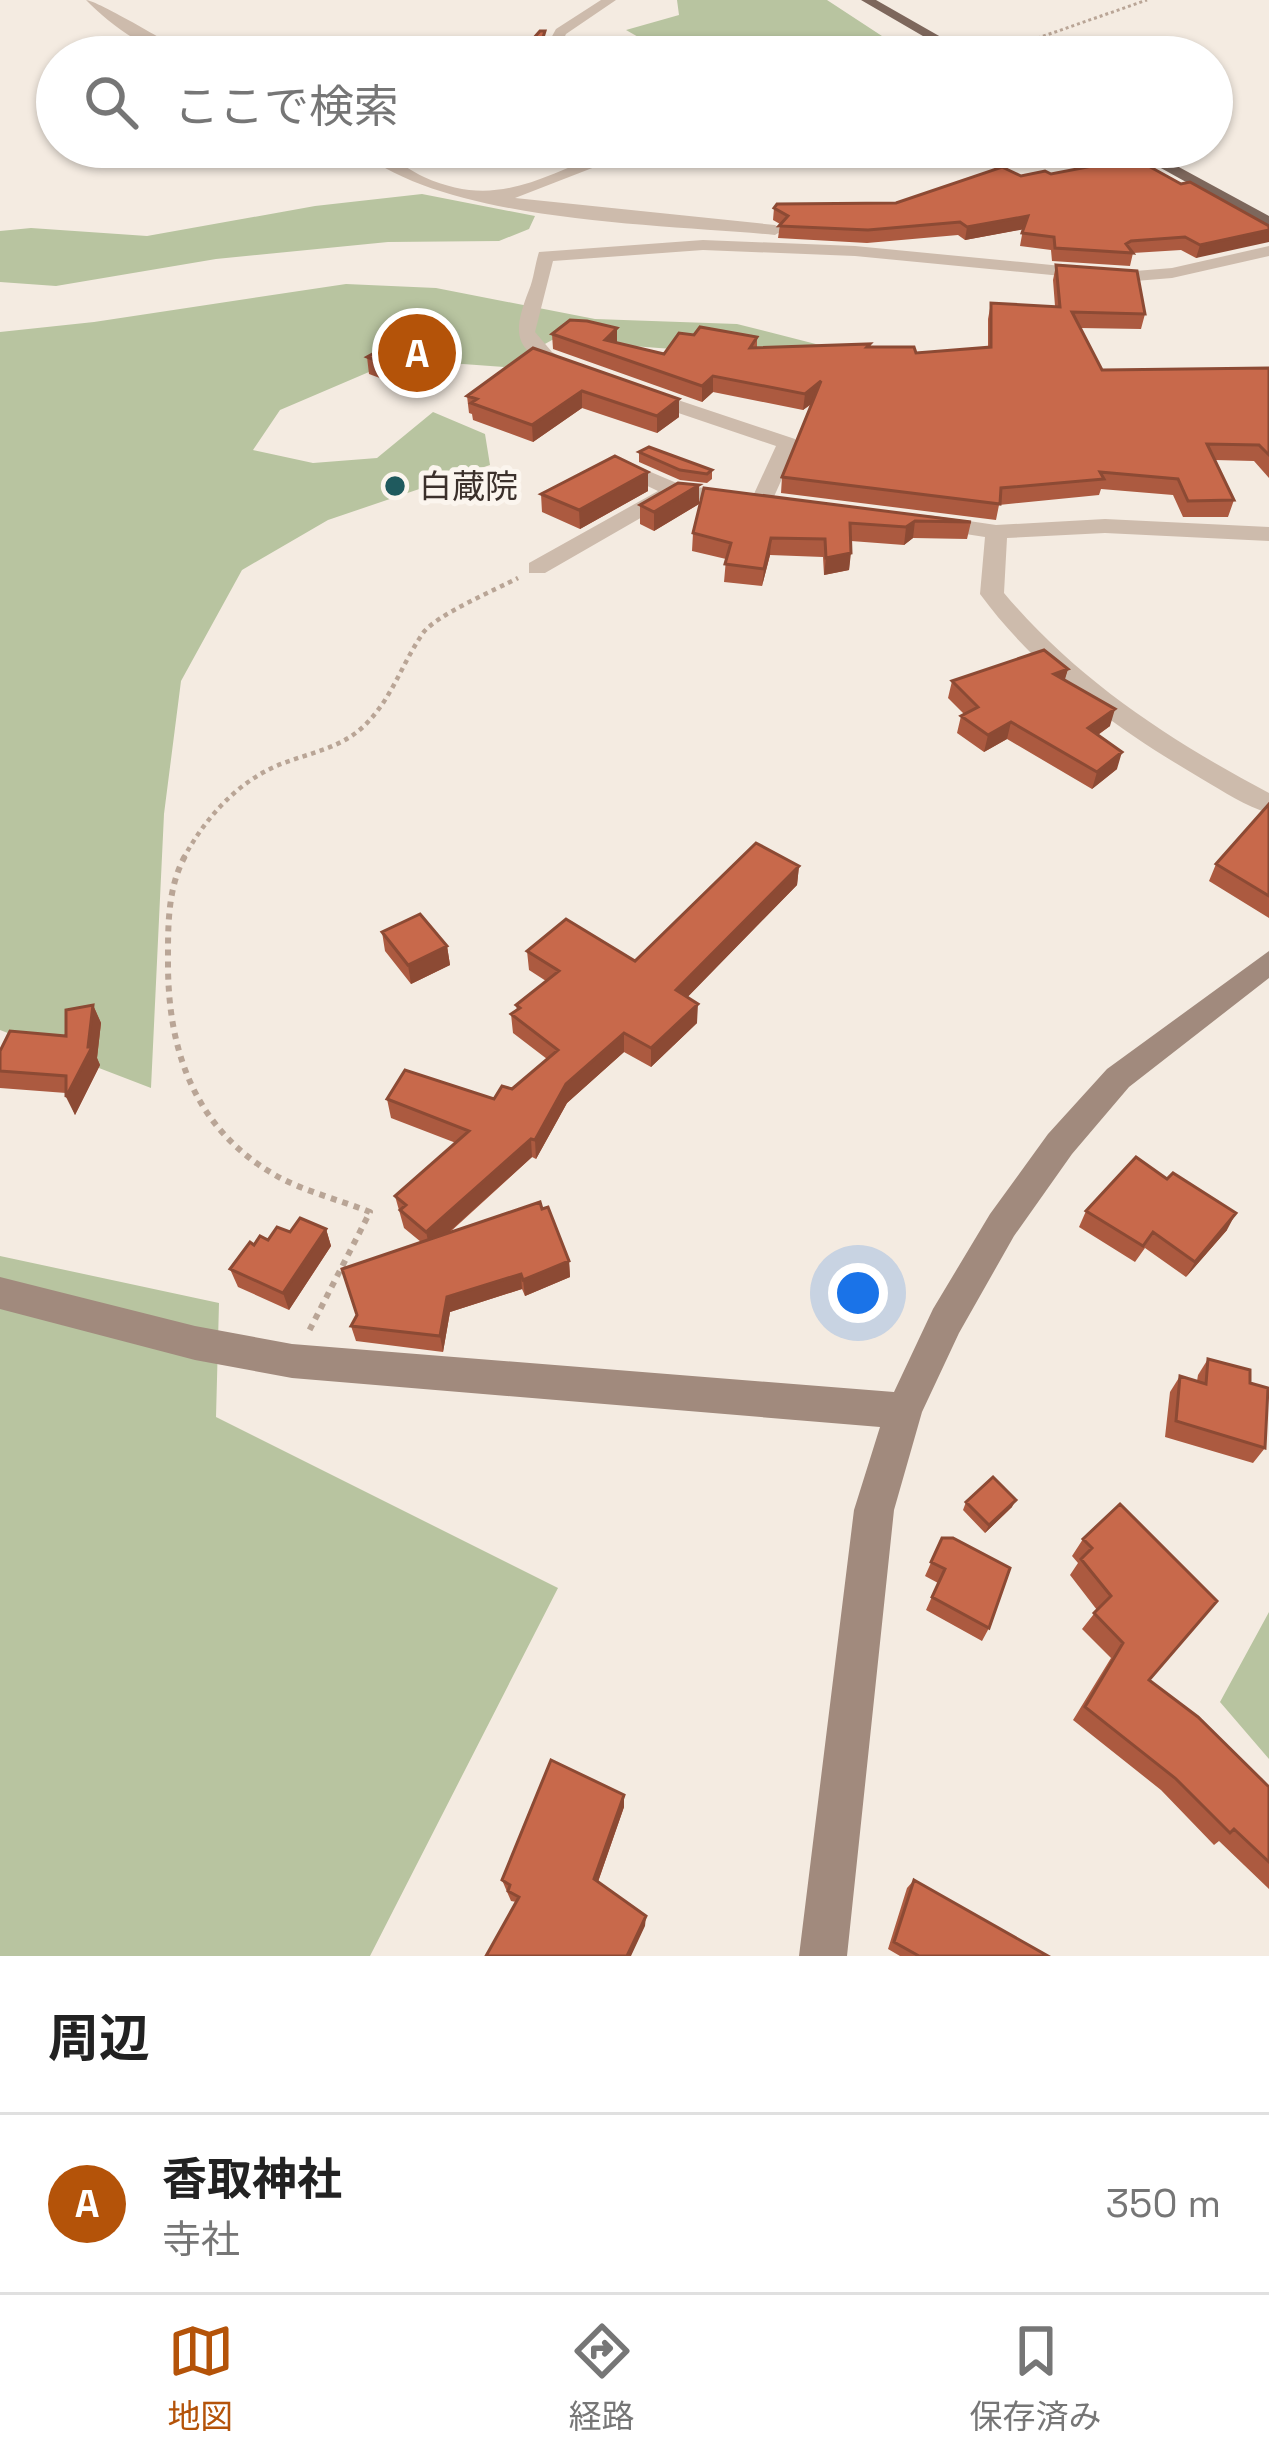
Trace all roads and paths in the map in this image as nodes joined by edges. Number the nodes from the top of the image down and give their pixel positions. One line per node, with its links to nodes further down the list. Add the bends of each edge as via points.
1 (92, 0): 5 (street)
2 (610, 0): 6 (street)
3 (868, 0): 7 (main road)
4 (1148, 0): 8 (path)
5 (142, 36)
6 (559, 36)
7 (932, 36)
8 (1045, 36)
9 (398, 168): 12 (street, via 426,185)
10 (586, 168): 12 (street)
11 (1169, 168): 13 (main road)
12 (493, 200): 15 (street, via 778,230)
13 (1269, 224)
14 (1269, 250): 15 (street, via 1123,277)
15 (855, 251): 16 (street, via 704,245 545,256 546,281 525,310 525,329 541,357)
16 (586, 376)
17 (629, 389): 20 (street, via 788,443)
18 (625, 468): 19 (street)
19 (674, 490): 20 (street); 25 (street)
20 (761, 501): 21 (street)
21 (789, 504)
22 (901, 518): 23 (street)
23 (996, 532): 24 (street, via 1105,526); 26 (street, via 992,594 1023,634 1117,715)
24 (1269, 534)
25 (537, 568): 29 (path, via 425,629 390,697 361,729 264,772 225,801 177,872 168,1017 198,1105 275,1175 370,1212)
26 (1269, 804)
27 (1269, 962): 30 (main road, via 1118,1078 1060,1144 1002,1225)
28 (0, 1293): 29 (main road)
29 (292, 1361): 30 (main road)
30 (904, 1411): 31 (main road, via 874,1510)
31 (823, 1956)

